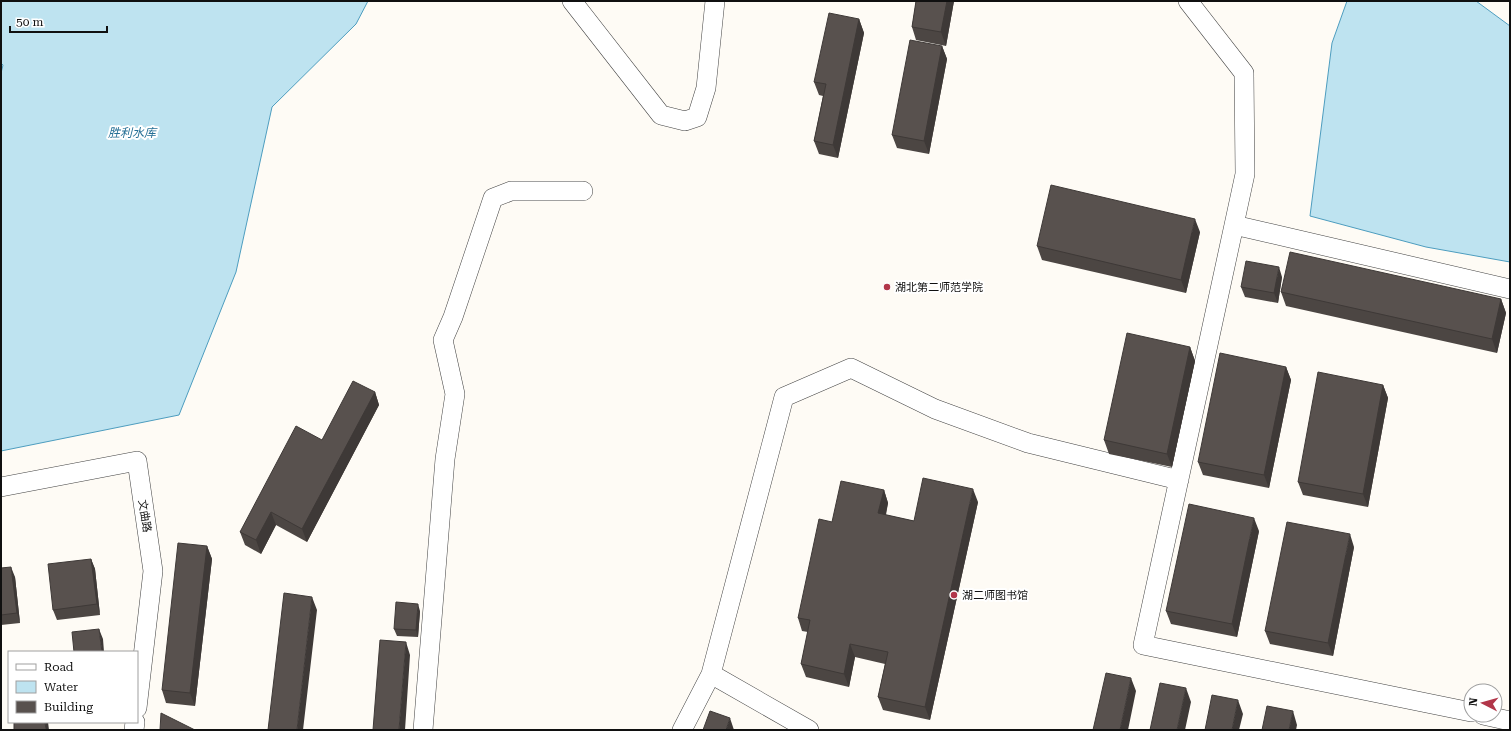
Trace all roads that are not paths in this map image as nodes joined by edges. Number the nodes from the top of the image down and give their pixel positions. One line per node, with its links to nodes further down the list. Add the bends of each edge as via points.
1 (572, 1): 2 (street, via 661,115 685,121 697,117 706,88)
2 (715, 1)
3 (1188, 1): 5 (street, via 1244,73 1245,174)
4 (583, 191): 12 (street, via 511,191 493,198 443,340 455,394 445,459)
5 (1234, 225): 6 (street); 7 (street)
6 (1510, 289)
7 (1179, 480): 9 (street, via 1028,443 935,409 852,368 784,397); 11 (street, via 1143,645)
8 (1, 487): 10 (street, 文曲路, via 137,461 153,571)
9 (711, 674): 13 (street); 14 (street)
10 (138, 699)
11 (1463, 710)
12 (423, 730)
13 (682, 730)
14 (810, 730)

